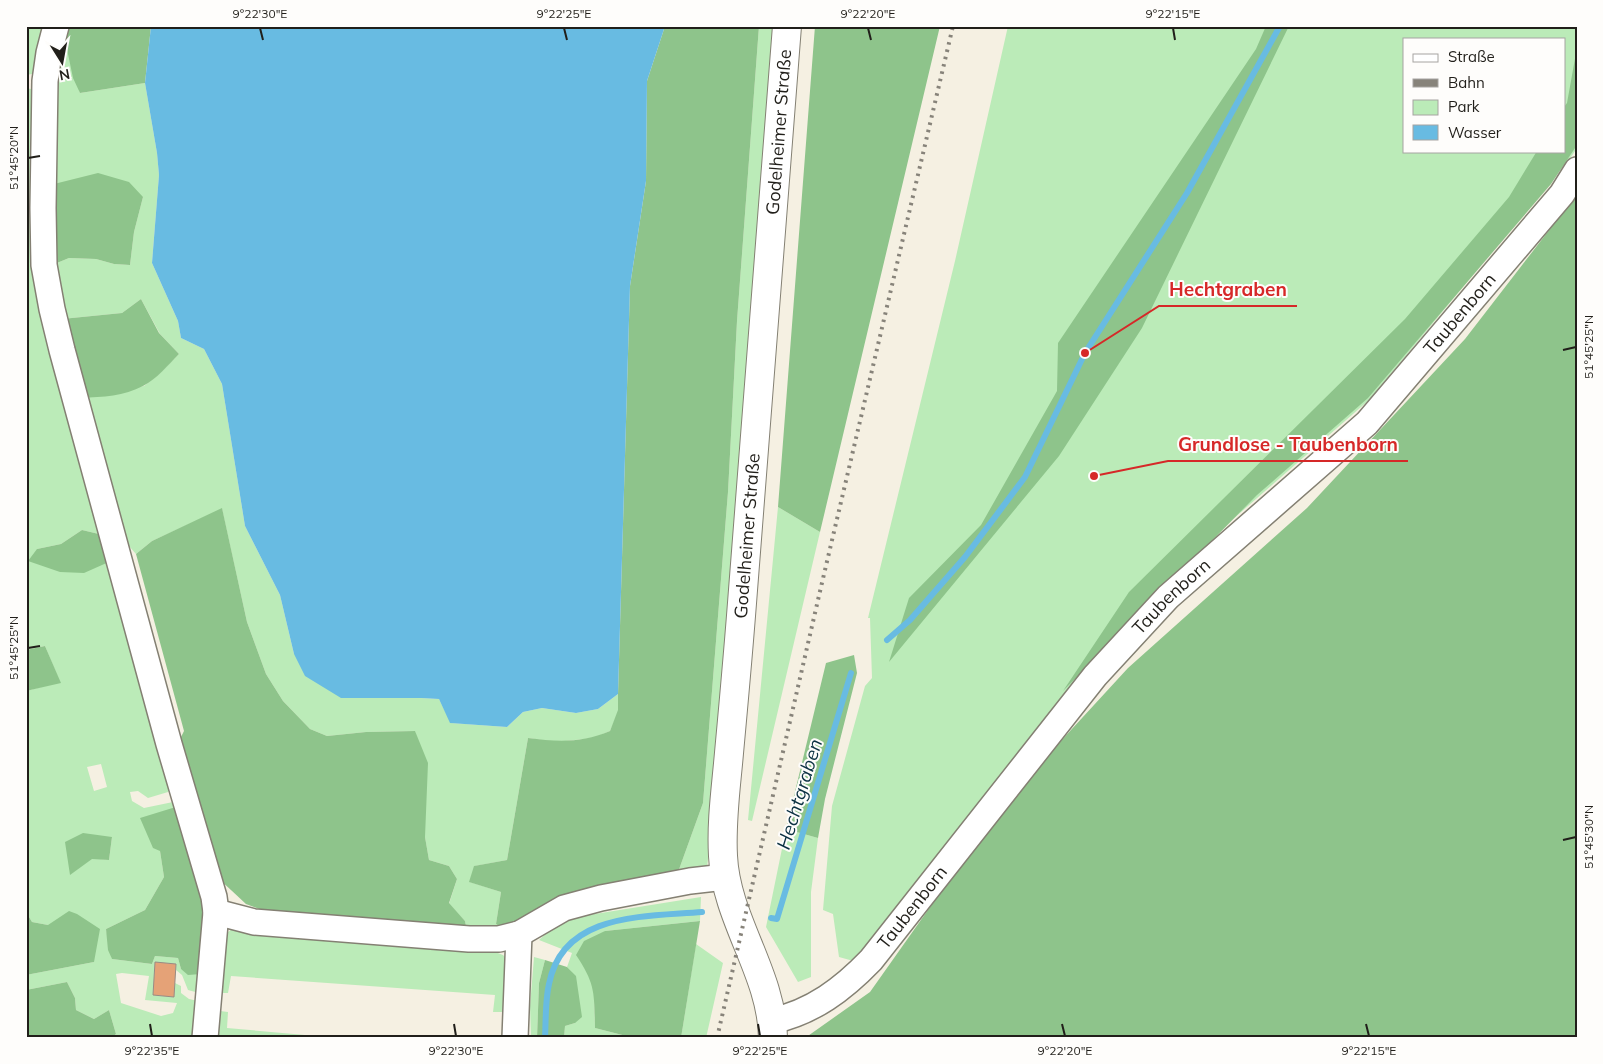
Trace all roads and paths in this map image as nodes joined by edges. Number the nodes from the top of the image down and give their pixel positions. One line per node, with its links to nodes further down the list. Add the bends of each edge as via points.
1 (56, 26): 5 (lane, via 44,81 44,265 52,309 169,744 211,884)
2 (788, 26): 4 (main road, Godelheimer Straße, via 723,810)
3 (1577, 170): 7 (lane, Taubenborn, via 1562,194 1368,423 1168,597 1095,676 871,960 835,993)
4 (725, 877): 6 (lane, via 646,889 564,908); 7 (main road, Godelheimer Straße, via 734,912 766,992)
5 (216, 912): 6 (lane, via 254,922 469,939 499,939); 8 (lane)
6 (519, 934): 9 (lane)
7 (773, 1029)
8 (205, 1038)
9 (515, 1038)

